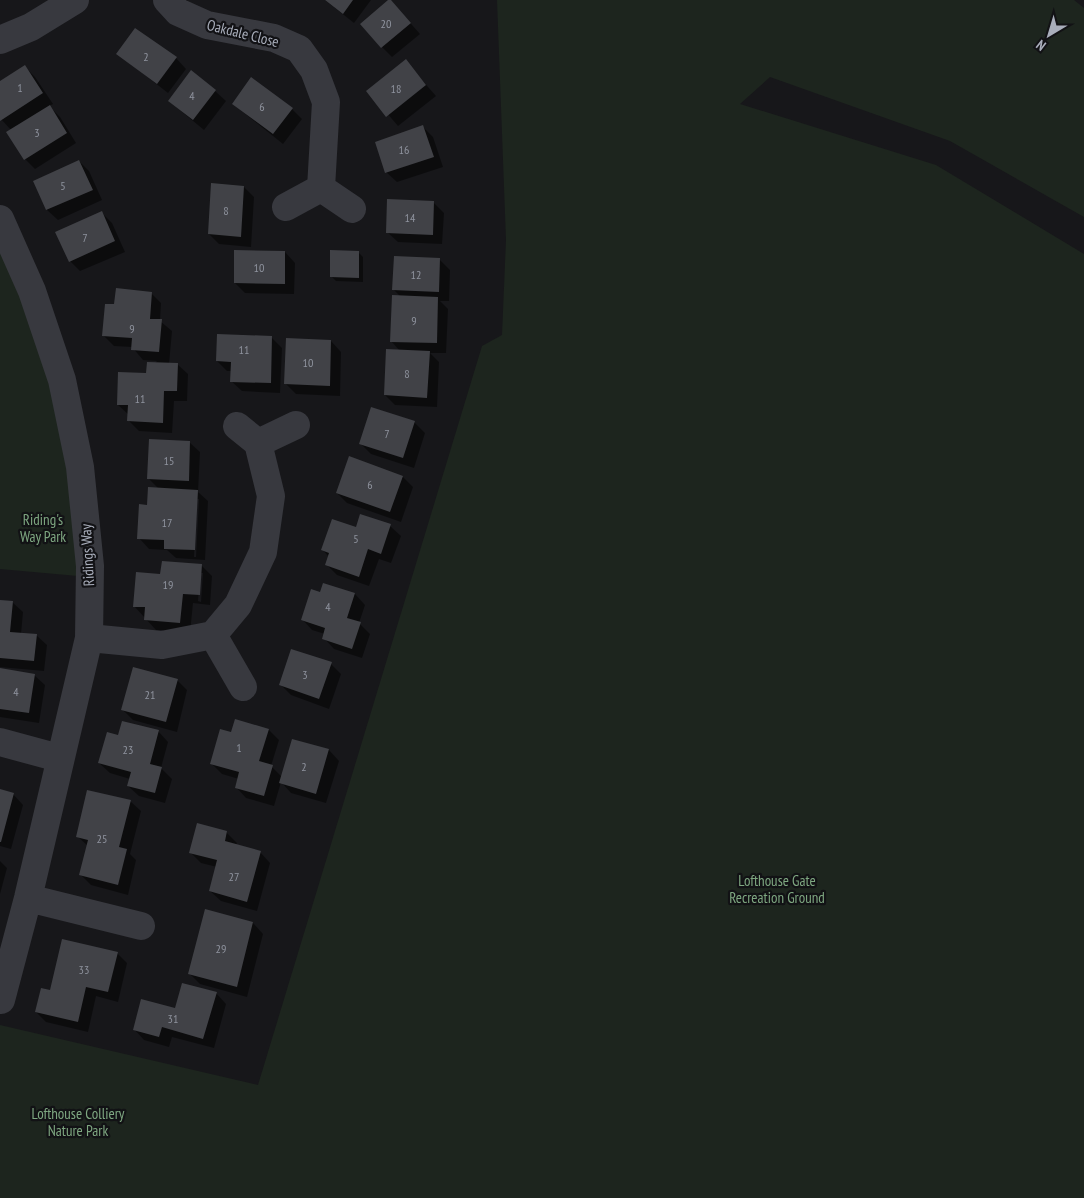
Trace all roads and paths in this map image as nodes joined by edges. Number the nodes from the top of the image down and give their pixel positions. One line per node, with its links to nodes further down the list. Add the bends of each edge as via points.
1 (75, 0): 3 (street, via 31,27)
2 (167, 0): 4 (street, Oakdale Close, via 178,12 207,25 274,38 299,49 314,70 326,102)
3 (0, 40)
4 (321, 188): 5 (street); 6 (street)
5 (286, 207)
6 (352, 209)
7 (0, 218): 12 (street, Ridings Way, via 32,291 62,380 80,467 90,566)
8 (296, 425): 10 (street)
9 (237, 426): 10 (street)
10 (258, 443): 11 (street, via 271,496 262,552 238,605)
11 (213, 635): 12 (street, via 162,645); 13 (street)
12 (89, 638): 15 (street, Ridings Way)
13 (243, 687)
14 (0, 742): 15 (street)
15 (59, 758): 16 (street, Ridings Way)
16 (28, 898): 17 (street); 18 (street, Ridings Way)
17 (141, 926)
18 (2, 1000)

